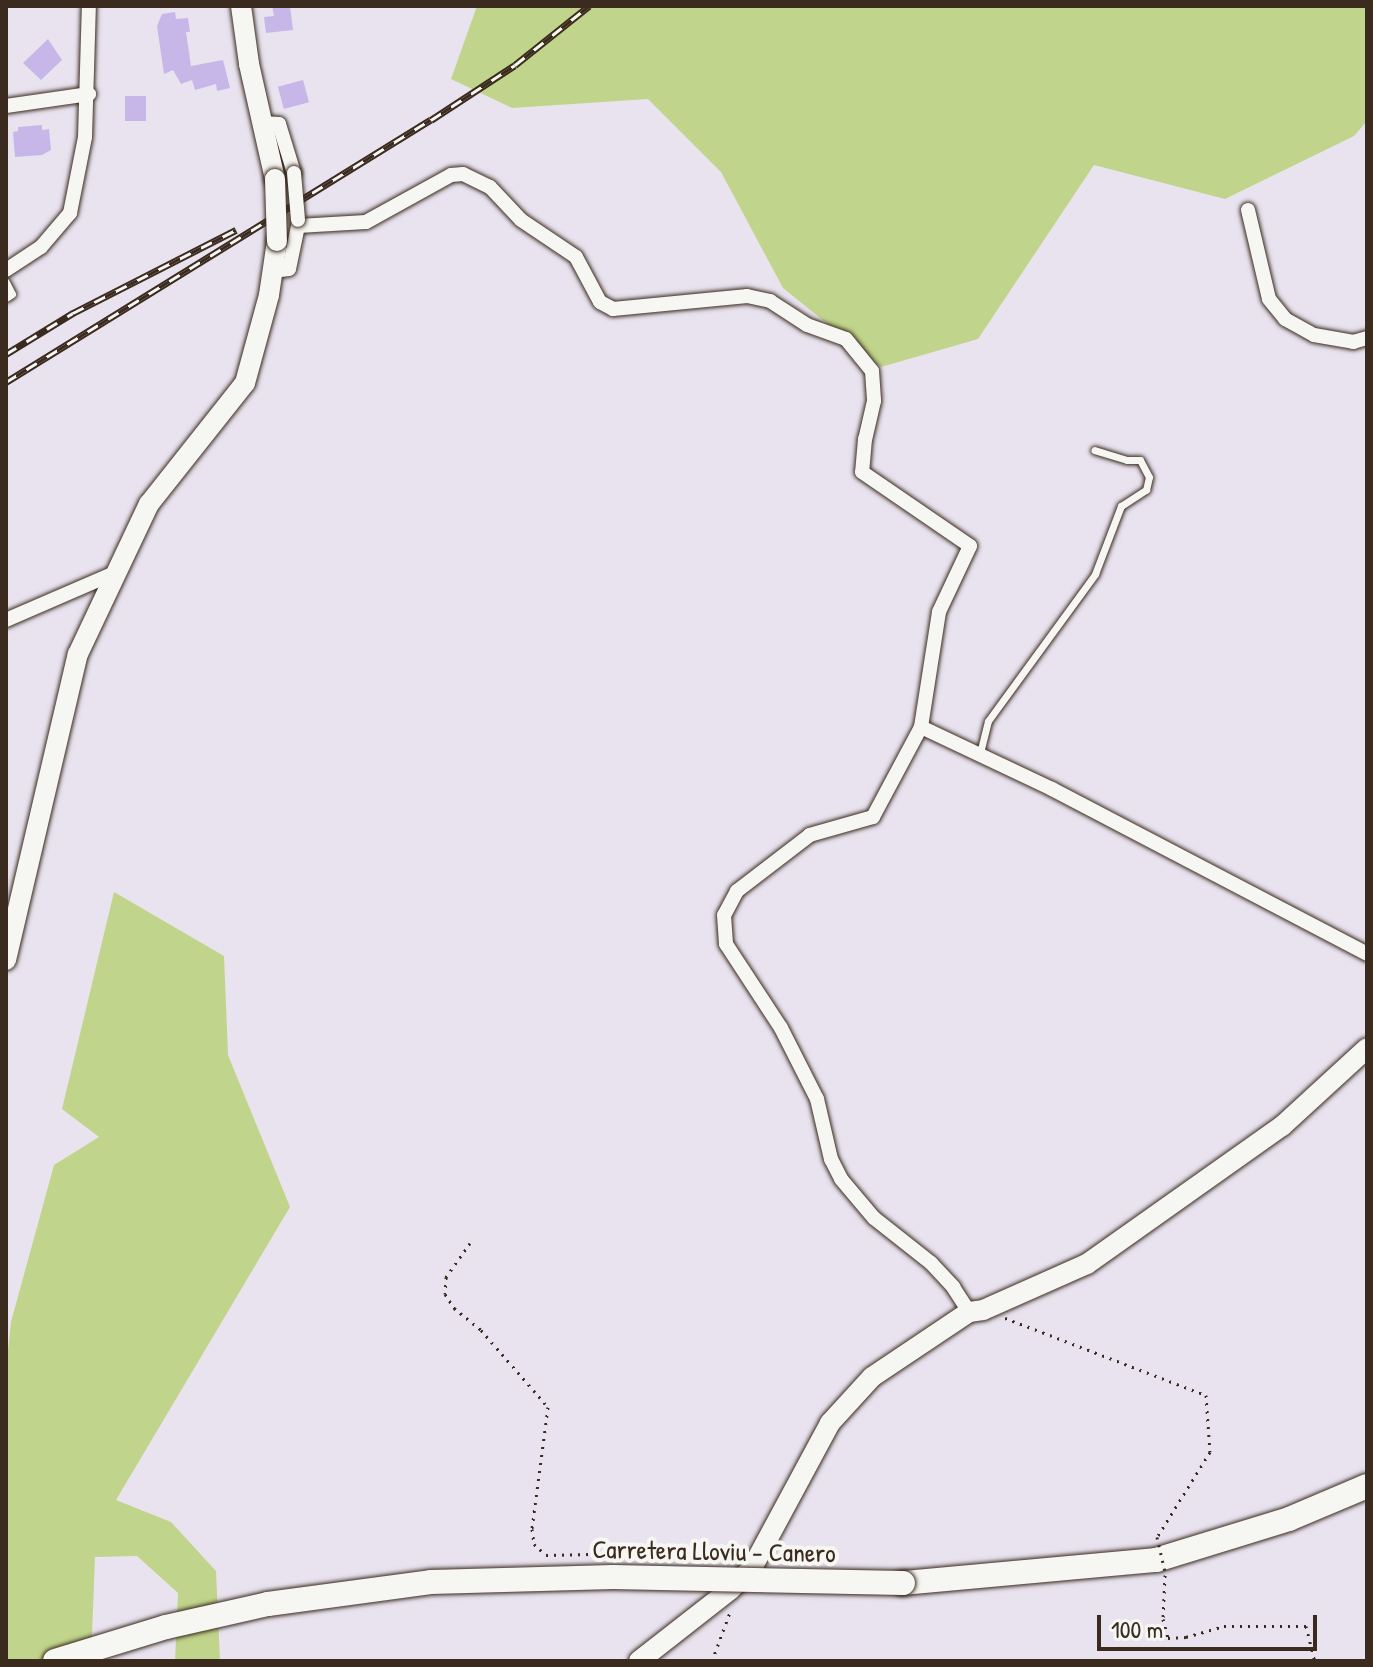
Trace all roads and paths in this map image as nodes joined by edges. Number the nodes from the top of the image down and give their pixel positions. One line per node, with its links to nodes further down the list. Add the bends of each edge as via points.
1 (89, 6): 3 (street)
2 (241, 6): 5 (street, via 262,123)
3 (89, 94): 4 (street); 8 (street, via 70,213 41,247)
4 (6, 106)
5 (285, 176): 7 (street, bridge); 9 (street, bridge)
6 (1248, 210): 12 (street, via 1269,299 1285,319 1314,335 1353,342)
7 (298, 223): 9 (street, via 289,269); 16 (street, via 366,222 451,175 463,174 490,187 521,220 576,257 600,302 613,309 747,296 770,301 807,325 846,339 872,371 874,401 862,472 970,546 939,612)
8 (6, 270)
9 (272, 271): 14 (street, via 245,383 149,504)
10 (6, 282): 11 (lane, via 12,294)
11 (6, 298)
12 (1367, 338)
13 (1095, 450): 17 (lane, via 1140,460 1149,477 1146,490 1121,506 1095,574 988,721)
14 (117, 572): 15 (street); 19 (street, via 78,654)
15 (6, 620)
16 (921, 727): 17 (street); 22 (street, via 873,817 810,835 737,891 724,915 726,944 781,1028 817,1099 841,1179 874,1218 931,1263)
17 (980, 753): 18 (street)
18 (1367, 954)
19 (6, 960)
20 (1367, 1048): 22 (street, via 1282,1126 1087,1264)
21 (470, 1243): 24 (path, via 446,1277 445,1294 548,1407 534,1544 546,1555 637,1553)
22 (976, 1311): 25 (street, via 872,1377 830,1423 752,1568); 29 (path, bridge, via 1206,1395 1210,1452 1157,1537 1165,1572 1163,1619 1168,1638 1224,1626 1306,1626)
23 (1367, 1486): 26 (highway, Carretera Lloviu - Canero, bridge, via 1289,1519 1156,1560 903,1583 613,1577 431,1582 268,1604 166,1627)
24 (684, 1561)
25 (730, 1590): 27 (street); 28 (path, via 734,1601)
26 (55, 1661)
27 (639, 1661)
28 (712, 1661)
29 (1315, 1661)

